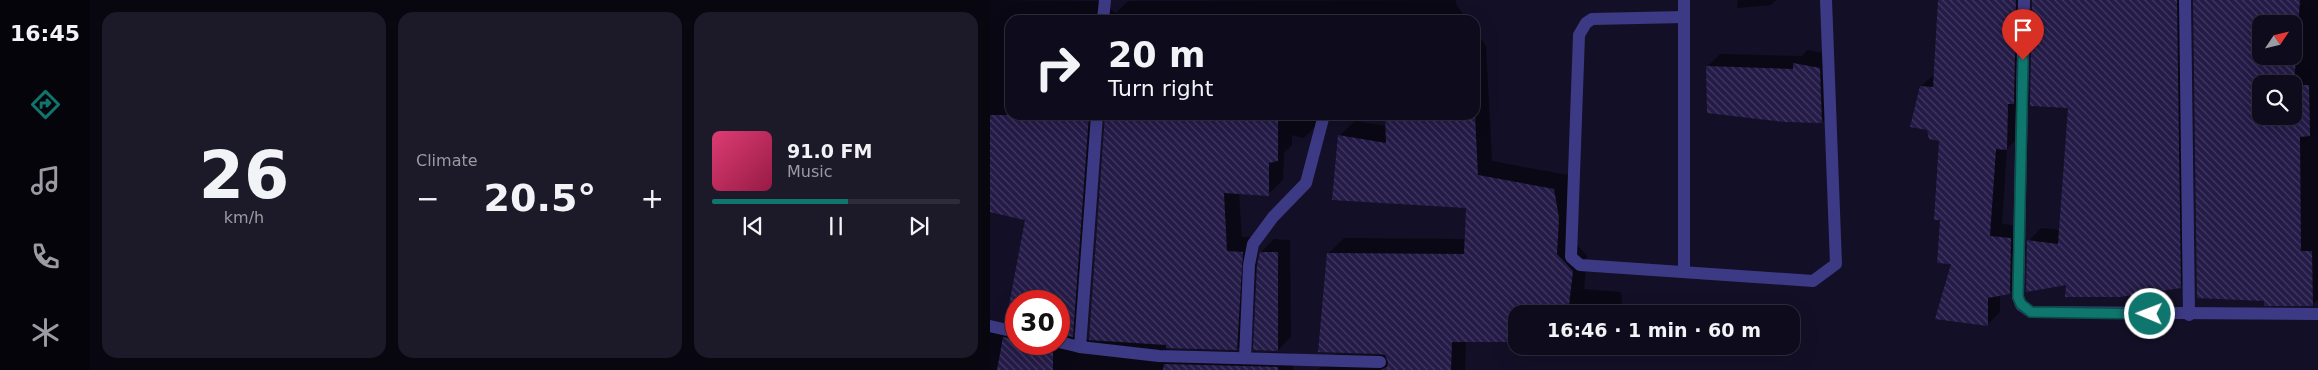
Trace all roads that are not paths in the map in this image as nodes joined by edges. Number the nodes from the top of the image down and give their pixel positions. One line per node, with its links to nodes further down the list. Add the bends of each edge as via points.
1 (1105, 0): 6 (street)
2 (1684, 0): 7 (street)
3 (1826, 0): 10 (street, via 1836,264 1813,281)
4 (2024, 0): 12 (street, via 2018,297 2021,304 2031,312)
5 (2185, 0): 12 (street)
6 (1104, 15)
7 (1684, 17): 10 (street); 10 (street, via 1592,19 1579,35 1572,257 1580,265)
8 (1097, 120): 16 (street)
9 (1323, 120): 17 (street, via 1306,183 1273,217 1253,244 1249,265)
10 (1684, 271)
11 (2318, 314): 12 (street)
12 (2189, 315)
13 (990, 326): 14 (street)
14 (1005, 329)
15 (1070, 345): 16 (street)
16 (1080, 347): 17 (street, via 1159,356)
17 (1245, 358): 18 (street)
18 (1380, 362)

